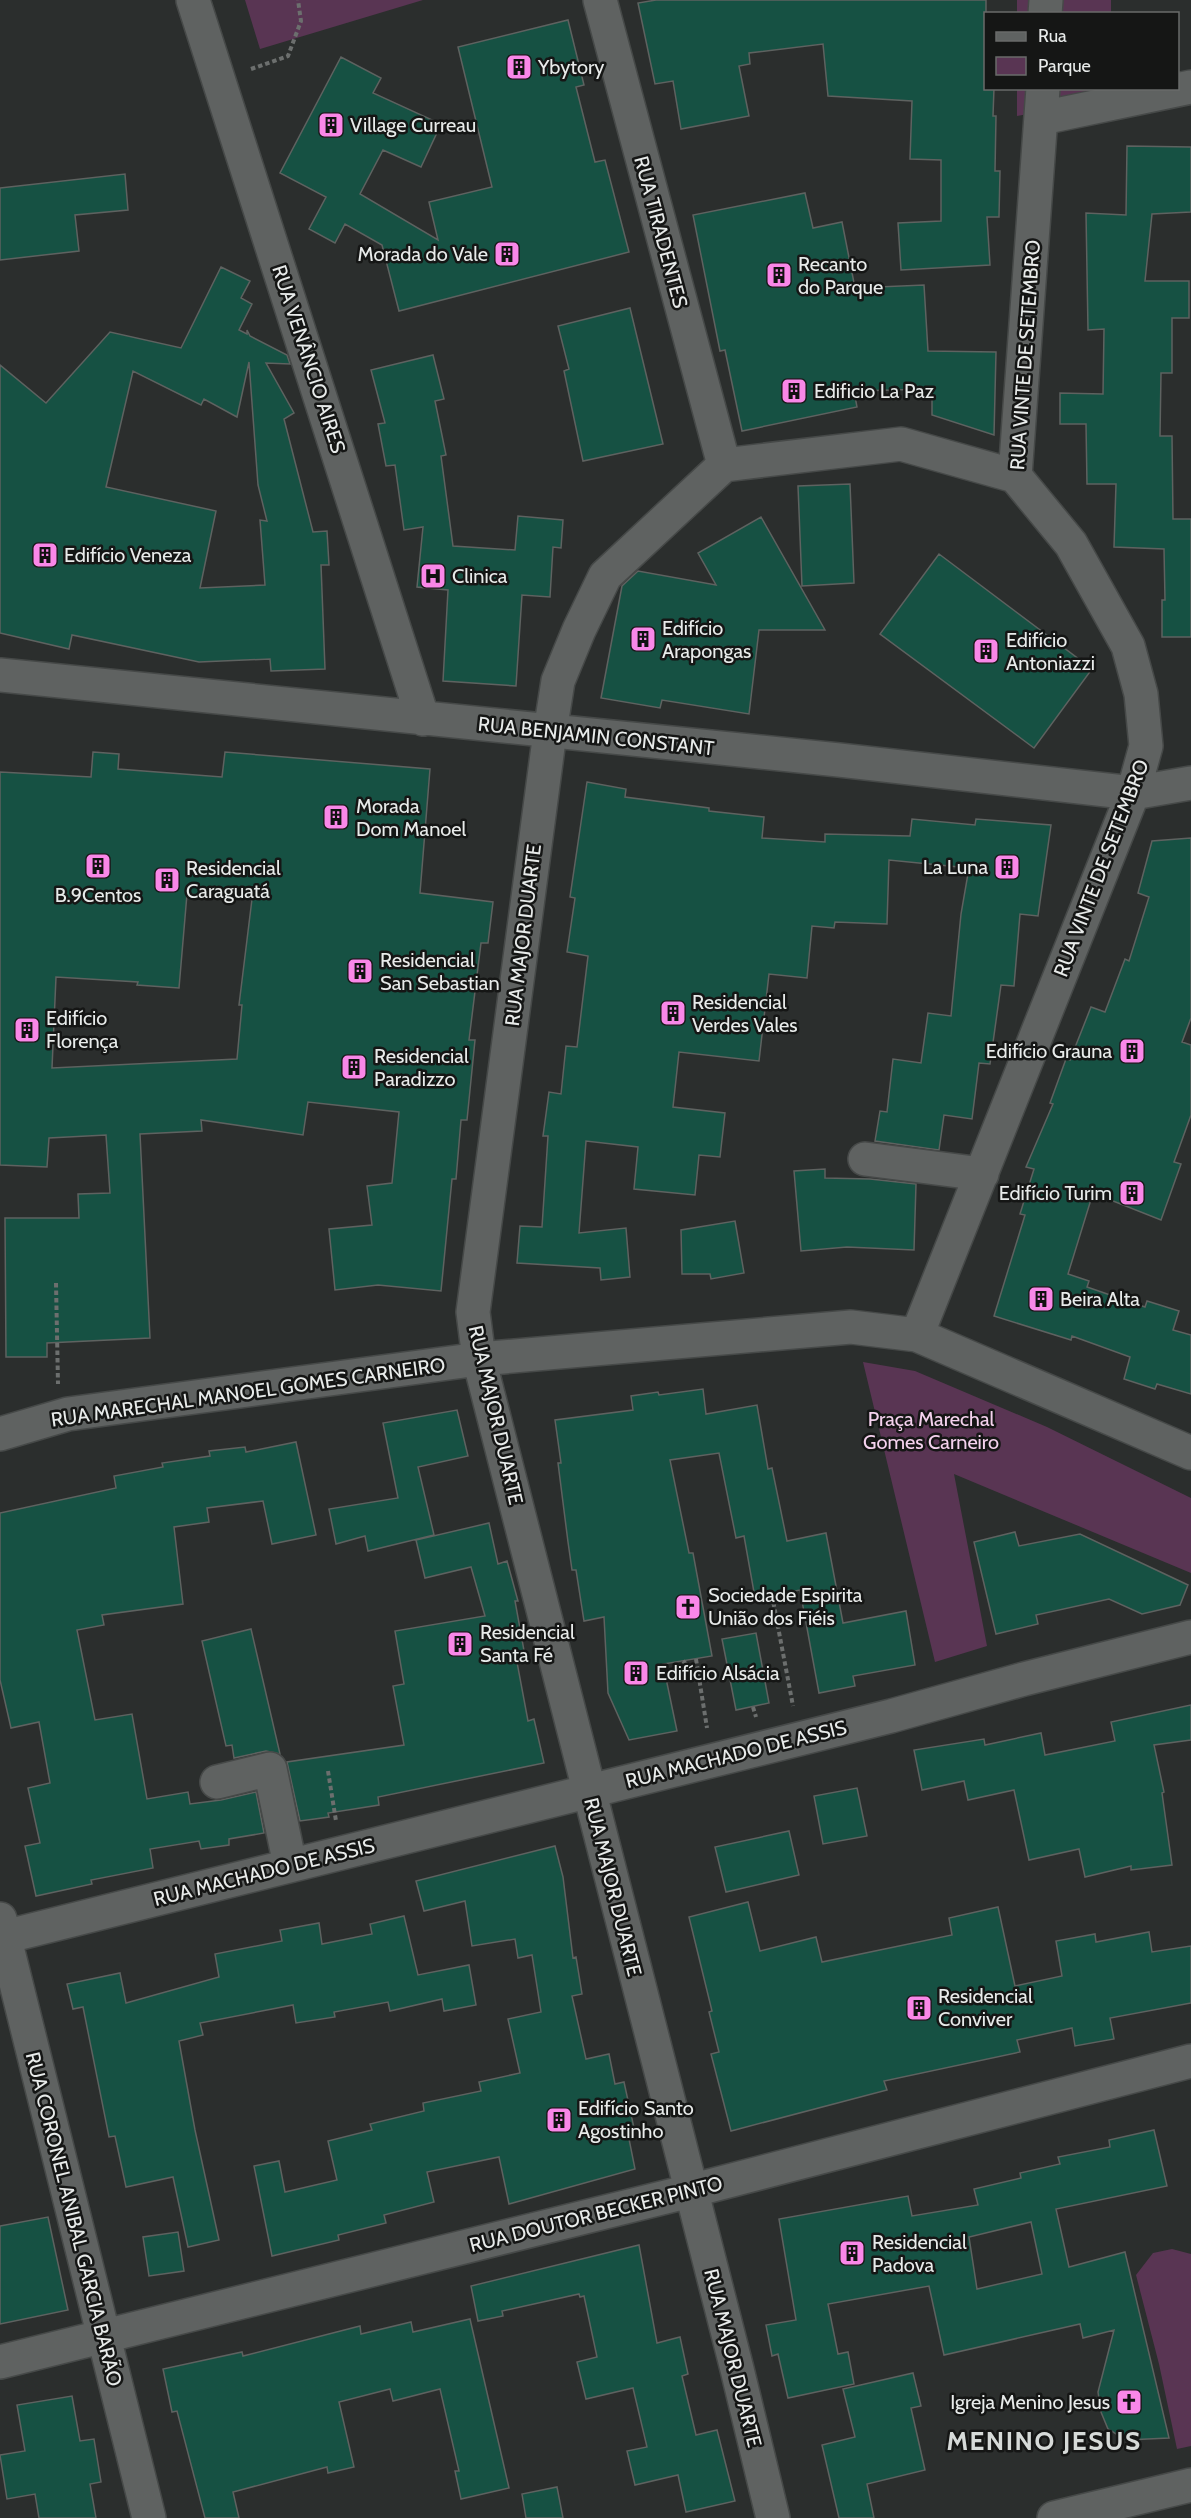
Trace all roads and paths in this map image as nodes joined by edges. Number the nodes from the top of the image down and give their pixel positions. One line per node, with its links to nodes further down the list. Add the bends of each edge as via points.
1 (193, 0): 10 (street, RUA VENÂNCIO AIRES)
2 (298, 0): 4 (path, via 301,21 288,56)
3 (600, 0): 7 (street, RUA TIRADENTES)
4 (246, 71)
5 (1163, 90): 6 (street)
6 (1042, 103): 8 (street, RUA VINTE DE SETEMBRO)
7 (724, 465): 8 (street, via 901,444); 11 (street, RUA MAJOR DUARTE, via 605,576 558,681)
8 (1015, 476): 13 (street, RUA VINTE DE SETEMBRO, via 1071,544 1128,646 1141,694 1146,746)
9 (0, 675): 10 (street, RUA BENJAMIN CONSTANT)
10 (423, 719): 11 (street, RUA BENJAMIN CONSTANT)
11 (550, 732): 13 (street, RUA BENJAMIN CONSTANT); 18 (street, RUA MAJOR DUARTE, via 473,1312)
12 (1191, 783): 13 (street, RUA BENJAMIN CONSTANT)
13 (1133, 793): 15 (street, RUA VINTE DE SETEMBRO)
14 (865, 1159): 15 (street)
15 (982, 1174): 17 (street, RUA VINTE DE SETEMBRO)
16 (57, 1283): 19 (path)
17 (917, 1335): 18 (street, RUA MARECHAL MANOEL GOMES CARNEIRO, via 851,1327); 21 (street, RUA MARECHAL MANOEL GOMES CARNEIRO)
18 (479, 1359): 19 (street, RUA MARECHAL MANOEL GOMES CARNEIRO); 33 (street, RUA MAJOR DUARTE)
19 (58, 1417): 20 (street, RUA MARECHAL MANOEL GOMES CARNEIRO)
20 (0, 1434)
21 (1191, 1454)
22 (772, 1595): 28 (path)
23 (1191, 1637): 33 (street, RUA MACHADO DE ASSIS)
24 (696, 1659): 26 (path)
25 (683, 1661): 26 (path)
26 (698, 1676): 30 (path)
27 (753, 1707): 29 (path)
28 (793, 1709)
29 (756, 1717)
30 (707, 1728)
31 (328, 1771): 34 (path)
32 (217, 1782): 35 (street, via 270,1769)
33 (588, 1790): 35 (street, RUA MACHADO DE ASSIS); 38 (street, RUA MAJOR DUARTE)
34 (336, 1824)
35 (290, 1865): 36 (street, RUA MACHADO DE ASSIS)
36 (2, 1932): 39 (street, RUA CORONEL ANIBAL GARCIA BARÃO)
37 (1191, 2061): 38 (street, RUA DOUTOR BECKER PINTO)
38 (690, 2191): 39 (street, RUA DOUTOR BECKER PINTO); 43 (street, RUA MAJOR DUARTE)
39 (104, 2336): 40 (street, RUA DOUTOR BECKER PINTO); 42 (street, RUA CORONEL ANIBAL GARCIA BARÃO)
40 (0, 2362)
41 (1191, 2485): 44 (street)
42 (149, 2518)
43 (773, 2518)
44 (1054, 2518)

